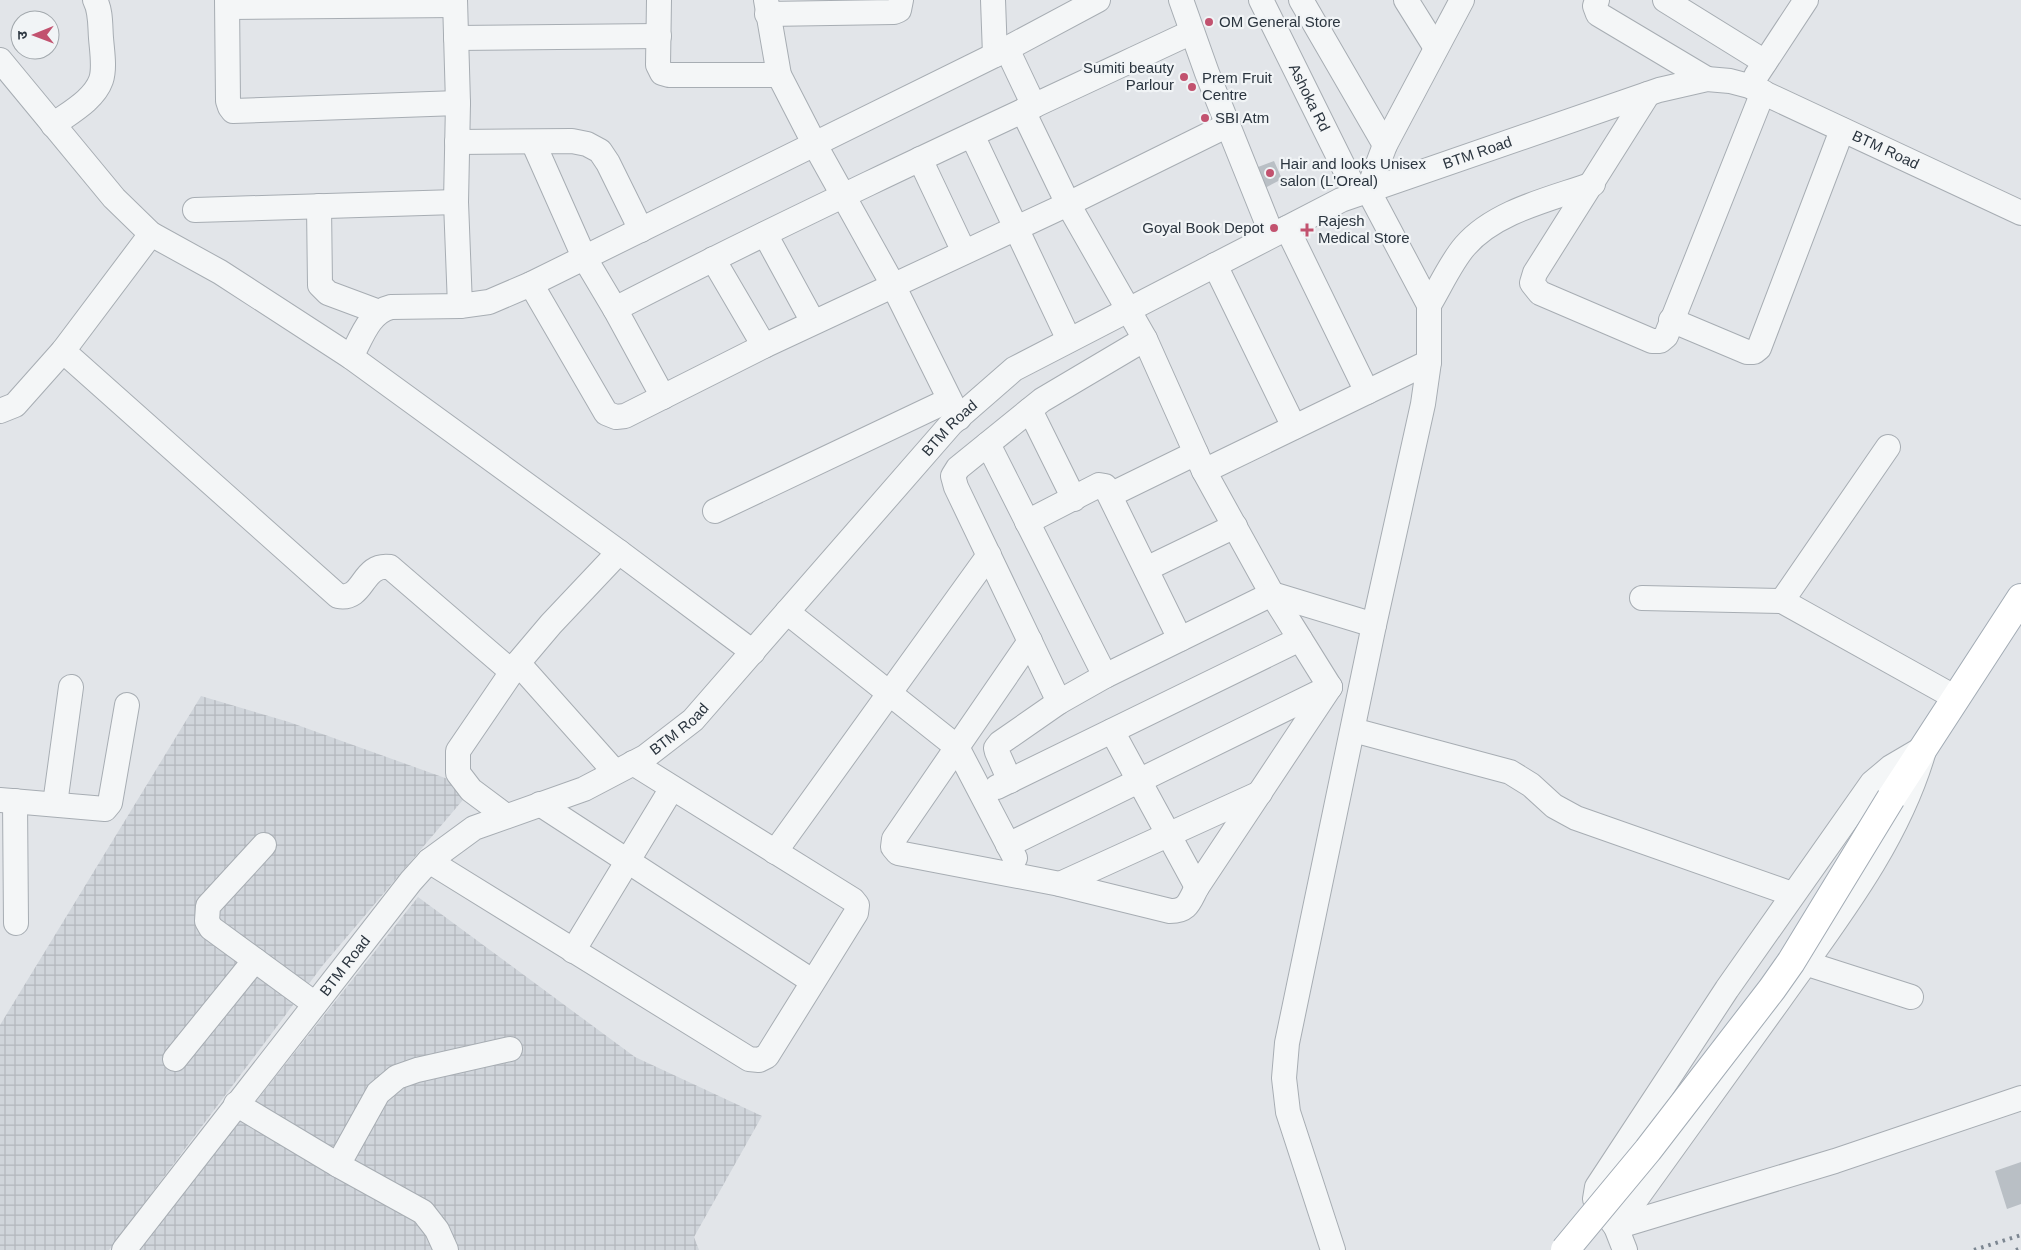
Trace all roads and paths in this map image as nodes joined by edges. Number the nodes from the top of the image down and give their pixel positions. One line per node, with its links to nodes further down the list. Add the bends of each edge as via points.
1 (95, 0): 30 (street, via 100,12 101,79 86,100)
2 (659, 0): 18 (street)
3 (901, 0): 16 (street, via 899,10 894,12)
4 (993, 0): 21 (street)
5 (1098, 0): 21 (street)
6 (1181, 0): 17 (street)
7 (1261, 0): 40 (street, Ashoka Rd)
8 (1301, 0): 37 (street)
9 (1406, 0): 20 (street)
10 (1462, 0): 20 (street)
11 (1597, 0): 25 (street, via 1598,14)
12 (1665, 0): 23 (street)
13 (1806, 0): 23 (street)
14 (454, 2): 15 (street); 19 (street)
15 (228, 4): 28 (street, via 228,100 234,111)
16 (766, 7): 24 (street)
17 (1192, 32): 29 (street); 31 (street)
18 (659, 36): 19 (street); 24 (street, via 658,65 662,73 669,76)
19 (456, 38): 28 (street)
20 (1436, 48): 37 (street)
21 (1001, 52): 29 (street); 36 (street)
22 (0, 60): 30 (street)
23 (1765, 62): 26 (street)
24 (779, 75): 36 (street)
25 (1707, 79): 26 (street, BTM Road, via 1730,81); 27 (street, BTM Road)
26 (1756, 89): 32 (street, BTM Road); 63 (street)
27 (1648, 94): 39 (street); 40 (street, BTM Road)
28 (458, 103): 34 (street)
29 (1028, 108): 33 (street); 43 (street)
30 (53, 125): 50 (street, via 114,198)
31 (1228, 125): 43 (street); 49 (street)
32 (1842, 130): 46 (street, BTM Road); 63 (street, via 1759,348 1747,352)
33 (972, 135): 38 (street); 47 (street)
34 (457, 142): 35 (street); 42 (street)
35 (534, 142): 48 (street, via 572,141 600,151); 53 (street)
36 (815, 145): 41 (street); 48 (street)
37 (1385, 145): 40 (street)
38 (920, 159): 41 (street); 52 (street)
39 (1593, 184): 58 (street, via 1484,227 1464,247); 63 (street, via 1534,273 1534,288 1652,341 1660,341 1666,336)
40 (1362, 192): 49 (street, BTM Road); 58 (street, Ashoka Rd)
41 (844, 195): 51 (street); 57 (street)
42 (456, 202): 44 (street); 59 (street)
43 (1068, 204): 47 (street); 61 (street)
44 (319, 206): 45 (street); 62 (street, via 320,286 328,293)
45 (195, 210)
46 (2021, 213)
47 (1017, 227): 52 (street); 65 (street)
48 (641, 230): 53 (street)
49 (1279, 231): 55 (street, BTM Road); 71 (street)
50 (152, 234): 68 (street); 69 (street, via 220,272)
51 (765, 234): 54 (street); 64 (street)
52 (964, 252): 57 (street)
53 (584, 257): 56 (street); 60 (street)
54 (713, 259): 60 (street); 67 (street)
55 (1215, 265): 61 (street, BTM Road); 76 (street)
56 (531, 284): 59 (street, via 490,302); 72 (street, via 606,412 616,417 625,416)
57 (893, 285): 64 (street); 73 (street)
58 (1429, 305): 70 (street)
59 (460, 306): 62 (street, via 391,307)
60 (615, 309): 72 (street)
61 (1127, 310): 65 (street, BTM Road); 66 (street)
62 (379, 312): 69 (street)
63 (1672, 320)
64 (813, 322): 67 (street)
65 (1069, 340): 73 (street, BTM Road, via 1014,369)
66 (1144, 340): 74 (street); 79 (street)
67 (764, 346): 72 (street)
68 (63, 351): 75 (street, via 15,405); 98 (street, via 338,596 353,595 374,569 390,567)
69 (351, 357): 85 (street)
70 (1429, 362): 71 (street); 93 (street, via 1423,404)
71 (1367, 392): 76 (street)
72 (663, 397)
73 (954, 409): 82 (street); 92 (street, BTM Road)
74 (1030, 410): 77 (street); 81 (street)
75 (0, 411)
76 (1294, 427): 79 (street)
77 (988, 444): 83 (street); 86 (street, via 958,468 954,476 956,487)
78 (1888, 447): 91 (street)
79 (1200, 462): 80 (street); 84 (street)
80 (1110, 495): 81 (street, via 1105,486 1099,485); 87 (street)
81 (1074, 499): 83 (street)
82 (716, 511)
83 (1027, 522): 99 (street)
84 (1235, 526): 87 (street); 88 (street)
85 (619, 552): 97 (street); 98 (street, via 550,624)
86 (989, 555): 96 (street); 102 (street)
87 (1146, 569): 94 (street)
88 (1272, 594): 93 (street); 94 (street); 95 (street)
89 (1642, 598): 91 (street)
90 (2021, 598): 104 (main road)
91 (1782, 601): 104 (street)
92 (787, 612): 97 (street, BTM Road); 102 (street)
93 (1374, 624): 103 (street)
94 (1180, 639): 99 (street)
95 (1300, 639): 101 (street); 108 (street)
96 (1030, 641): 105 (street); 109 (street)
97 (753, 652): 111 (street, BTM Road, via 693,720 645,757)
98 (515, 667): 111 (street); 120 (street, via 458,751 458,773 472,790)
99 (1105, 676): 105 (street)
100 (71, 687): 118 (street)
101 (1330, 687): 103 (street); 113 (street); 115 (street)
102 (889, 693): 109 (street); 124 (street)
103 (1361, 694): 107 (street)
104 (1956, 698): 110 (main road)
105 (1059, 702): 112 (street, via 997,746)
106 (127, 705): 118 (street, via 110,803 105,809)
107 (1353, 730): 130 (street, via 1510,772 1554,806 1576,818); 146 (street, via 1287,1043 1284,1078 1288,1112)
108 (1112, 731): 112 (street); 113 (street)
109 (957, 747): 116 (street); 127 (street, via 894,839 893,847 898,853)
110 (1925, 747): 130 (street, via 1891,767 1872,783); 134 (street, via 1903,807 1883,845); 147 (main road, bridge, via 1772,989 1648,1150)
111 (624, 768): 114 (street); 119 (street, BTM Road, via 584,789)
112 (1010, 781): 116 (street)
113 (1139, 781): 121 (street); 123 (street)
114 (672, 788): 124 (street); 126 (street)
115 (1260, 793): 121 (street); 129 (street)
116 (982, 795): 123 (street)
117 (8, 800): 118 (street); 131 (street)
118 (55, 804)
119 (540, 804): 120 (street, BTM Road); 126 (street)
120 (506, 816): 125 (street, BTM Road, via 474,828)
121 (1168, 834): 128 (street); 129 (street)
122 (264, 844): 133 (street, via 208,906 206,914 212,928)
123 (1008, 845): 127 (street)
124 (775, 852): 135 (street, via 857,905 856,913)
125 (429, 861): 132 (street); 137 (street, BTM Road)
126 (628, 861): 132 (street); 135 (street)
127 (1025, 877): 128 (street)
128 (1060, 884): 129 (street, via 1170,911 1181,911 1187,906)
129 (1197, 887)
130 (1792, 894): 143 (street, via 1597,1186 1595,1199)
131 (16, 924)
132 (573, 951): 135 (street, via 749,1059 759,1060 767,1056)
133 (255, 960): 137 (street); 139 (street)
134 (1806, 963): 136 (street); 143 (street)
135 (812, 980)
136 (1911, 997)
137 (315, 1004): 141 (street, BTM Road)
138 (510, 1049): 142 (street, via 397,1077 378,1093)
139 (174, 1059)
140 (2021, 1098): 143 (street, via 1835,1161)
141 (236, 1104): 142 (street); 144 (street, BTM Road)
142 (338, 1165): 145 (street, via 423,1212 437,1230)
143 (1616, 1227): 148 (street)
144 (124, 1250)
145 (446, 1250)
146 (1333, 1250)
147 (1565, 1250)
148 (1625, 1250)

